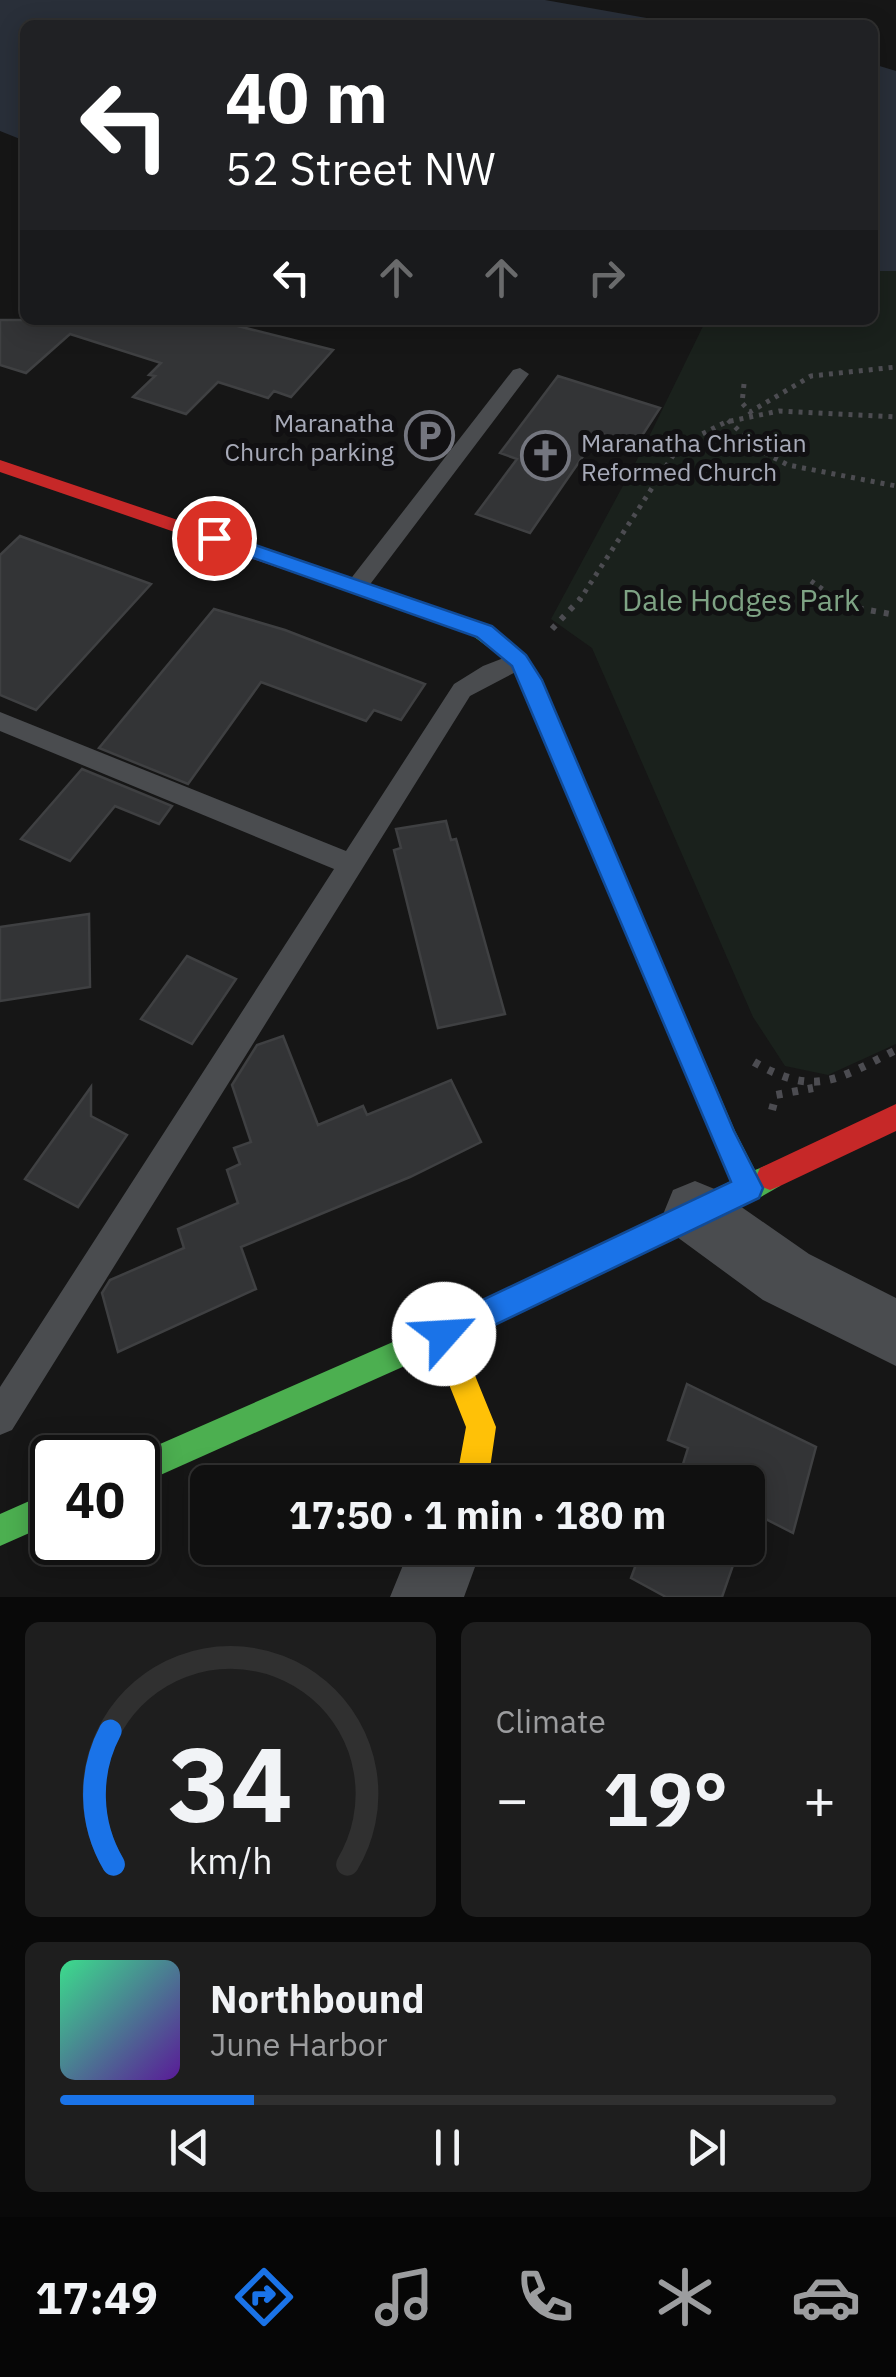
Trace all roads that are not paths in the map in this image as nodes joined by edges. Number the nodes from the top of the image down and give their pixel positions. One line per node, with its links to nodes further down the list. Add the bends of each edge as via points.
1 (520, 374): 3 (lane)
2 (0, 466): 3 (street)
3 (358, 586): 4 (street, via 484,632)
4 (519, 660): 6 (lane, via 462,690); 8 (street, via 724,1140)
5 (0, 721): 6 (lane)
6 (350, 865): 11 (lane)
7 (896, 1116): 8 (street)
8 (722, 1200): 9 (street, via 786,1277); 10 (street)
9 (896, 1333)
10 (444, 1334): 12 (street); 13 (street, via 481,1427)
11 (0, 1418)
12 (160, 1460)
13 (475, 1465)
14 (30, 1517): 15 (street)
15 (0, 1530)
16 (439, 1565): 17 (street)
17 (427, 1597)

